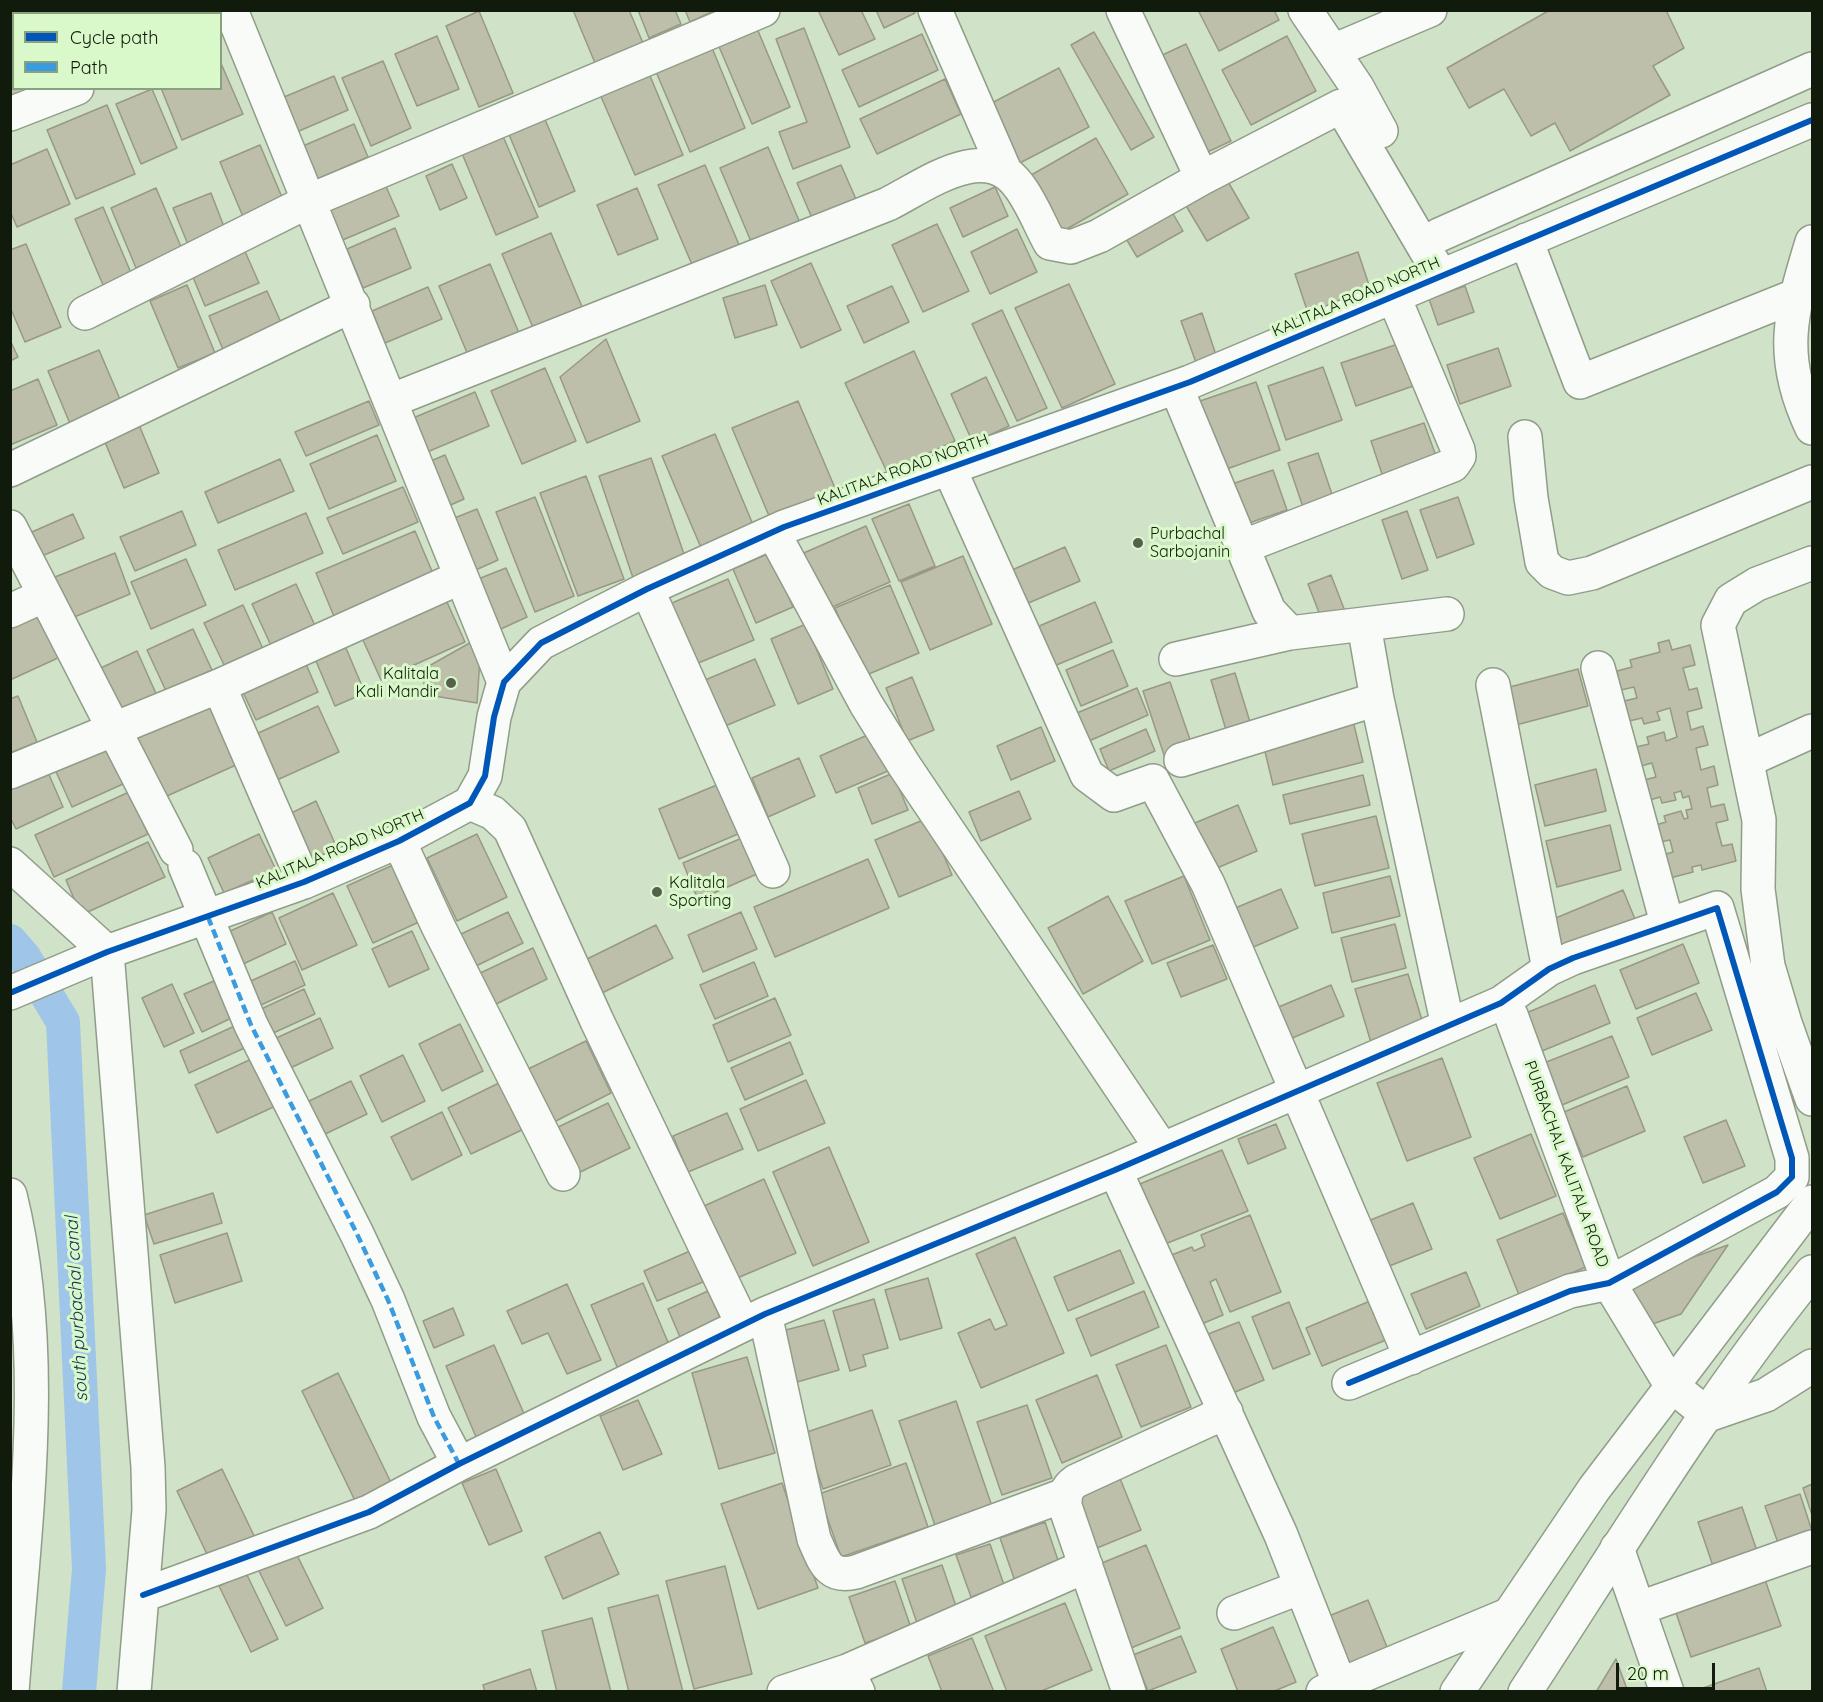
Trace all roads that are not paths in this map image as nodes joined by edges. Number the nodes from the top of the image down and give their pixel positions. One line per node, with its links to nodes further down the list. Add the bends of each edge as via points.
1 (762, 10): 14 (street)
2 (935, 10): 12 (street)
3 (1123, 10): 13 (street)
4 (1305, 10): 7 (street)
5 (1430, 10): 7 (street)
6 (230, 24): 14 (street)
7 (1332, 51): 15 (street)
8 (1812, 69): 15 (street)
9 (72, 90): 10 (street)
10 (10, 114)
11 (1812, 120): 16 (street, KALITALA ROAD NORTH)
12 (1005, 171): 13 (street, via 1020,187 1050,243 1071,247 1099,236); 24 (street, via 983,163 962,167 888,204)
13 (1202, 178): 18 (street, via 1341,106)
14 (309, 201): 21 (street); 22 (street)
15 (1439, 235): 18 (street)
16 (1526, 240): 18 (street, KALITALA ROAD NORTH); 20 (street, via 1580,382)
17 (1812, 242): 20 (street)
18 (1449, 272): 19 (street, KALITALA ROAD NORTH)
19 (1393, 295): 23 (street, KALITALA ROAD NORTH); 32 (street, via 1458,450 1457,460 1453,465)
20 (1795, 296): 25 (street, via 1790,358 1798,398)
21 (353, 305): 24 (street); 28 (street)
22 (85, 313)
23 (1176, 387): 27 (street, KALITALA ROAD NORTH); 32 (street)
24 (390, 400): 34 (street)
25 (1812, 428)
26 (1525, 437): 29 (street, via 1542,562 1552,572 1568,578 1592,573)
27 (949, 468): 31 (street, KALITALA ROAD NORTH); 64 (street, via 1087,775 1114,795 1153,781 1208,884)
28 (10, 470)
29 (1812, 482)
30 (10, 527): 36 (street)
31 (773, 532): 35 (street, KALITALA ROAD NORTH); 66 (street, via 856,687 899,757)
32 (1242, 547): 40 (street, via 1269,611)
33 (1812, 563): 50 (street, via 1757,584 1731,600 1718,625)
34 (461, 577): 43 (street); 45 (street)
35 (647, 589): 43 (street, KALITALA ROAD NORTH, via 541,644); 55 (street)
36 (45, 595): 37 (street); 47 (street)
37 (10, 611)
38 (1447, 614): 39 (street)
39 (1364, 625): 40 (street); 46 (street)
40 (1290, 633): 41 (street)
41 (1176, 659)
42 (1598, 668): 58 (street)
43 (504, 682): 52 (street, KALITALA ROAD NORTH, via 485,776)
44 (1493, 684): 60 (street)
45 (219, 686): 47 (street); 56 (street)
46 (1377, 699): 49 (street); 63 (street)
47 (113, 729): 51 (street); 57 (street)
48 (1812, 731): 50 (street)
49 (1181, 760)
50 (1748, 760): 65 (street, via 1759,820 1758,889 1768,966)
51 (10, 772)
52 (470, 804): 53 (street, KALITALA ROAD NORTH); 73 (street, via 493,813 510,829 597,1021)
53 (399, 841): 56 (street, KALITALA ROAD NORTH); 68 (street)
54 (10, 864): 59 (street)
55 (773, 872)
56 (304, 882): 57 (street, KALITALA ROAD NORTH)
57 (208, 917): 59 (street, KALITALA ROAD NORTH); 80 (street, via 251,1024 362,1244 434,1417)
58 (1667, 923): 60 (street); 72 (street, via 1717,908 1792,1158 1792,1177 1777,1192)
59 (107, 952): 61 (street, KALITALA ROAD NORTH); 86 (street, via 148,1467)
60 (1549, 969): 62 (street)
61 (10, 993)
62 (1501, 1003): 63 (street); 72 (street, PURBACHAL KALITALA ROAD, via 1511,1015)
63 (1448, 1026): 64 (street)
64 (1296, 1091): 66 (street); 74 (street)
65 (1812, 1094)
66 (1162, 1149): 67 (street)
67 (1115, 1170): 73 (street); 78 (street)
68 (563, 1174)
69 (10, 1195): 92 (street, via 22,1254 32,1419)
70 (1812, 1202): 77 (street)
71 (1812, 1272): 79 (street)
72 (1609, 1283): 74 (street, via 1570,1291); 77 (street, PURBACHAL KALITALA ROAD)
73 (754, 1319): 80 (street); 81 (street, via 814,1539 832,1571 843,1575 863,1569)
74 (1411, 1358): 76 (street)
75 (1812, 1366): 79 (street, via 1766,1395)
76 (1349, 1383)
77 (1671, 1385): 79 (street, PURBACHAL KALITALA ROAD); 89 (street, via 1594,1489)
78 (1226, 1412): 81 (street, via 1076,1481); 85 (street)
79 (1708, 1415): 83 (street)
80 (459, 1464): 86 (street, via 369,1512)
81 (1065, 1494): 84 (street, via 1065,1506)
82 (1812, 1547): 87 (street)
83 (1617, 1548): 87 (street); 97 (street)
84 (1086, 1566): 90 (street); 95 (street)
85 (1301, 1587): 88 (street); 91 (street)
86 (143, 1595): 93 (street)
87 (1640, 1608): 98 (street)
88 (1234, 1613)
89 (1510, 1614): 91 (street); 96 (street)
90 (852, 1681): 94 (street)
91 (1331, 1688)
92 (12, 1692)
93 (134, 1692)
94 (784, 1692)
95 (1129, 1692)
96 (1457, 1692)
97 (1525, 1692)
98 (1667, 1692)

